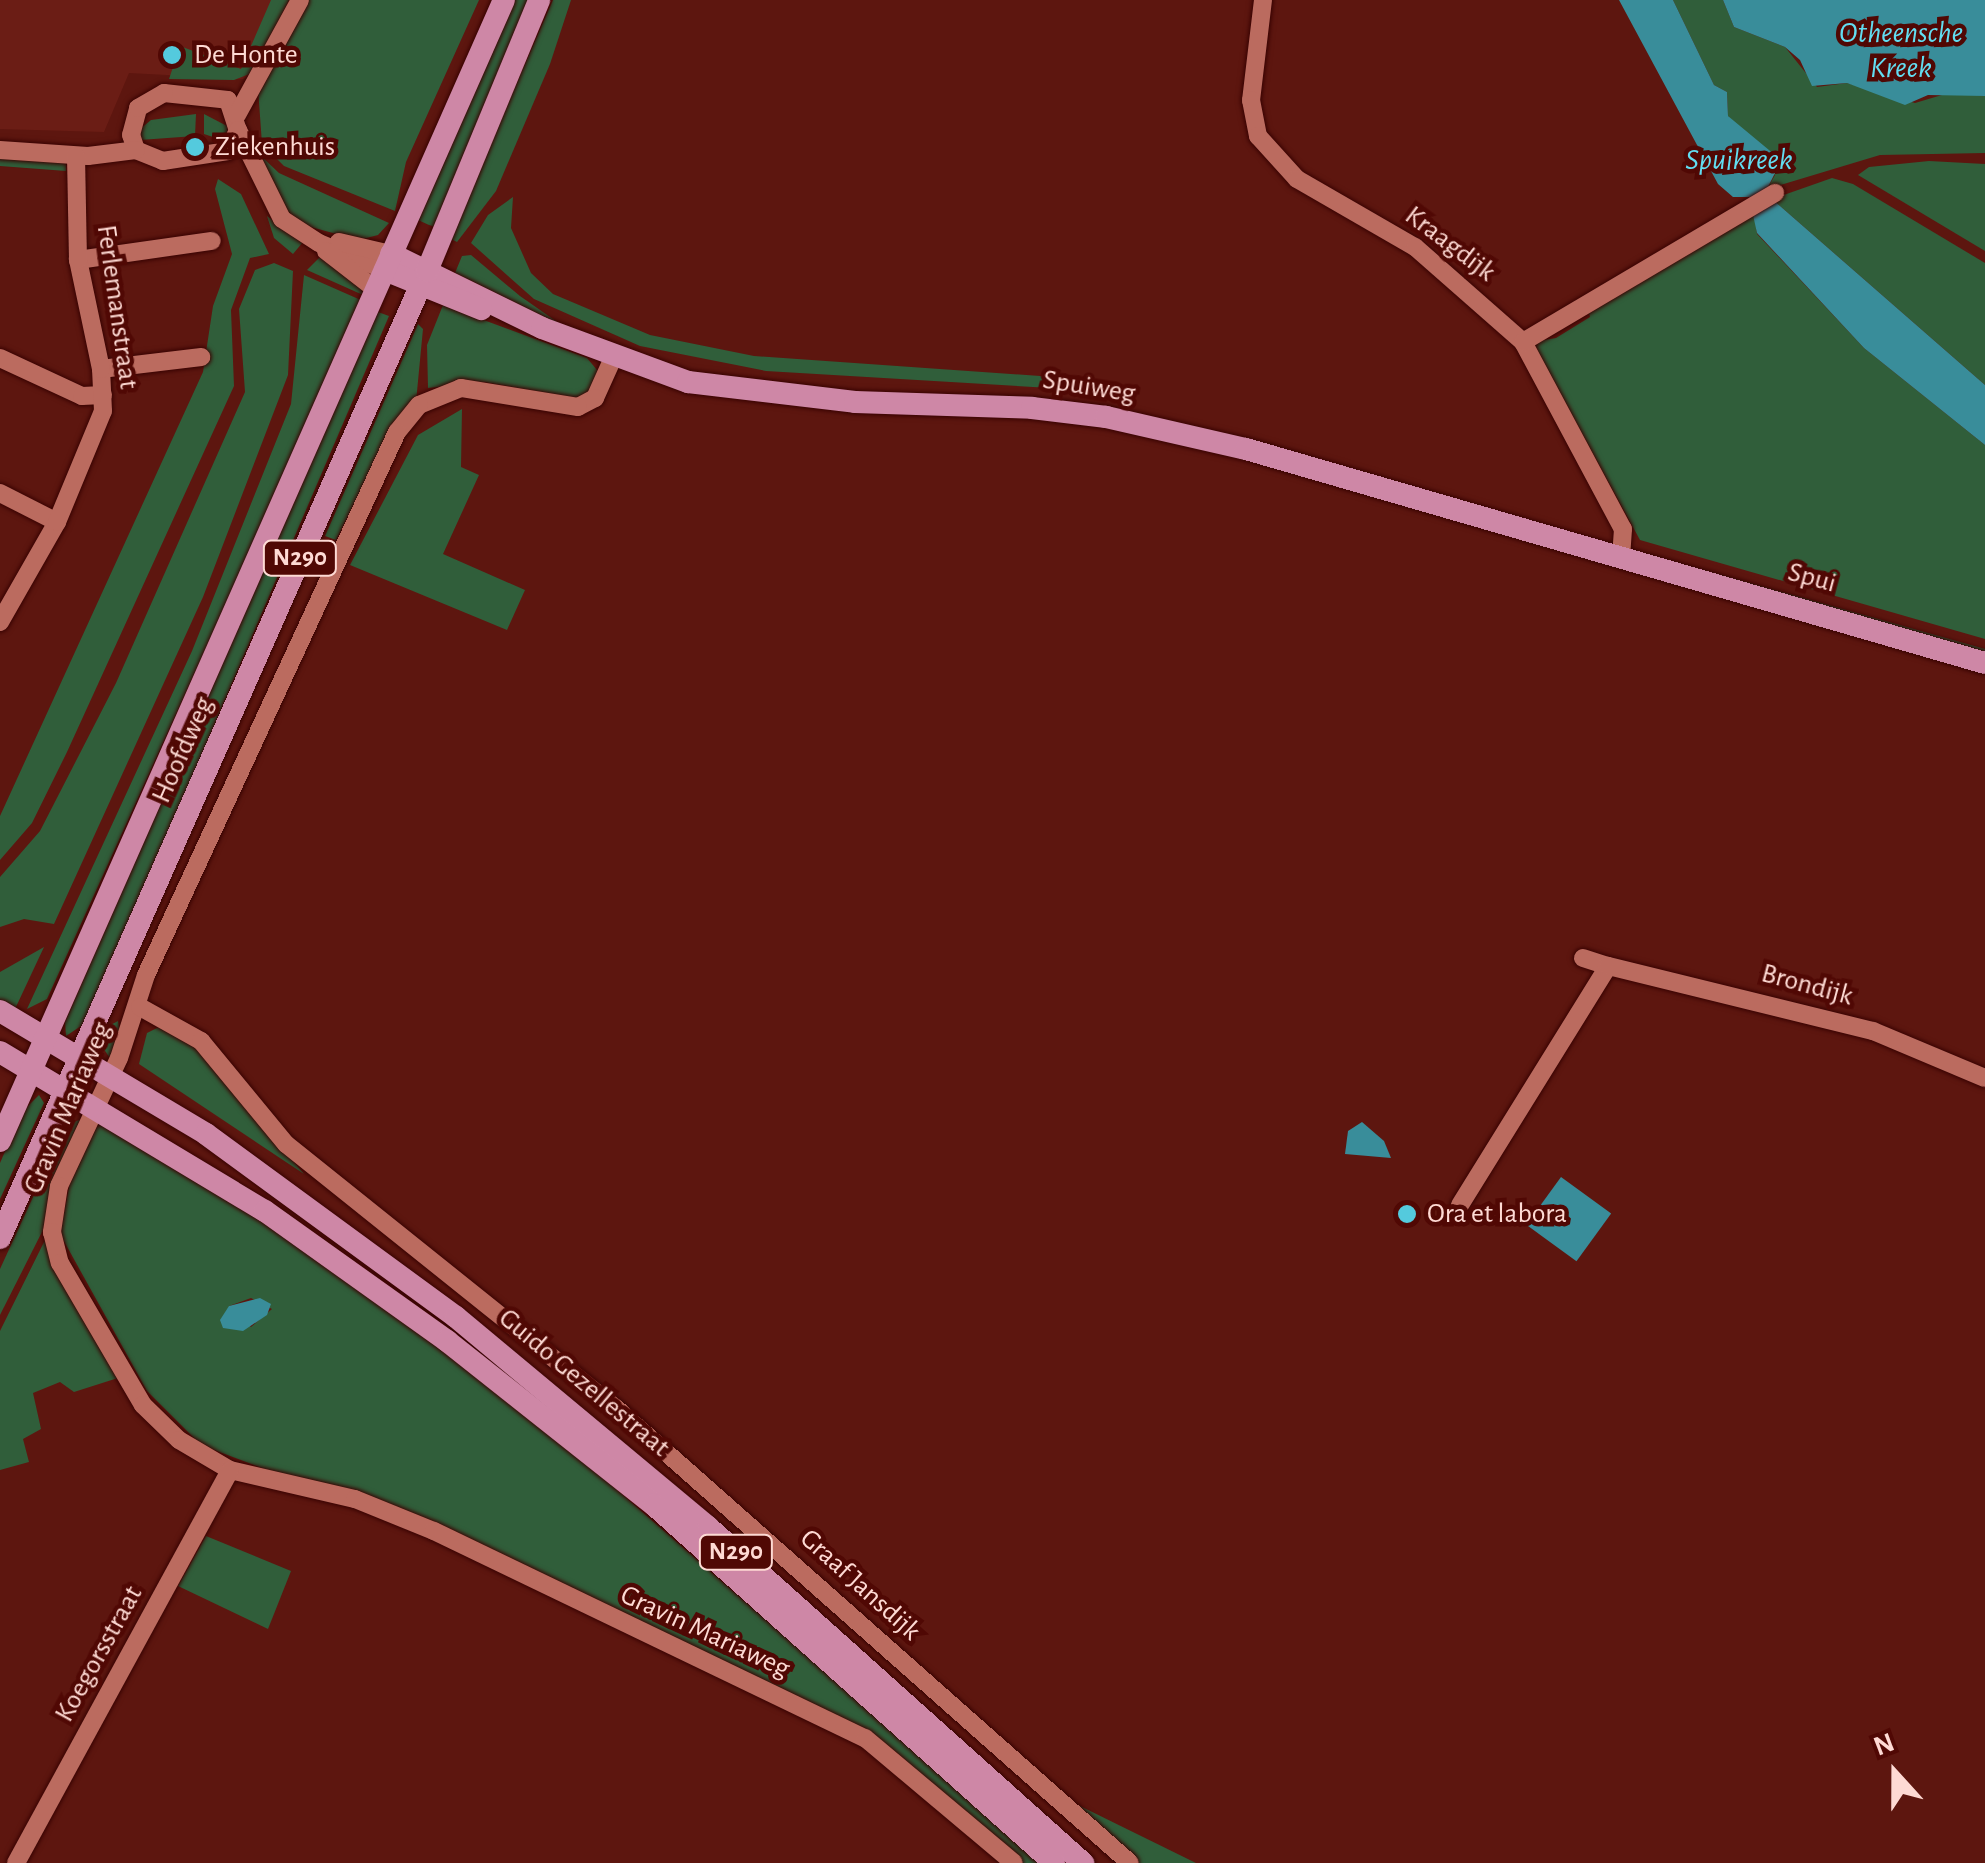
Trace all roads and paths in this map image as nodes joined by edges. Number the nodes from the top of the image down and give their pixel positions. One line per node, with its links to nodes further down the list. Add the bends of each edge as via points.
1 (300, 0): 5 (street)
2 (504, 0): 18 (main road, Hoofdweg / N290)
3 (539, 0): 19 (main road, Hoofdweg / N290)
4 (1263, 0): 20 (street, Kraagdijk, via 1251,100 1265,146 1297,179 1415,247)
5 (263, 70): 6 (street); 7 (street)
6 (223, 96): 7 (street); 8 (street, via 164,93 138,108)
7 (238, 122): 11 (street); 13 (street)
8 (132, 126): 10 (street); 12 (street)
9 (0, 150): 12 (street)
10 (136, 150): 11 (street, via 163,161); 12 (street)
11 (228, 151): 13 (street)
12 (82, 156): 17 (street, Ferlemanstraat)
13 (260, 180): 16 (street, via 282,218)
14 (1775, 192): 20 (street)
15 (212, 241): 17 (street)
16 (319, 243): 18 (street); 18 (street, via 347,242)
17 (78, 260): 24 (street, Ferlemanstraat)
18 (384, 271): 19 (main road); 35 (main road, Hoofdweg / N290)
19 (424, 279): 23 (main road, Spuiweg); 37 (main road, Hoofdweg / N290)
20 (1523, 342): 28 (street, Kraagdijk, via 1622,529)
21 (201, 357): 24 (street)
22 (0, 358): 25 (street, via 82,396)
23 (613, 358): 28 (main road, Spuiweg, via 688,382 763,392 1106,417 1246,448); 33 (street, Gravin Mariaweg, via 595,398 578,407 460,388 419,405 398,432 210,827 146,975)
24 (101, 369): 25 (street, Ferlemanstraat)
25 (104, 395): 27 (street, Ferlemanstraat)
26 (0, 492): 27 (street)
27 (57, 522): 29 (street, Ferlemanstraat)
28 (1621, 556): 30 (main road, Spui)
29 (0, 622)
30 (1985, 663)
31 (1584, 958): 32 (street, Brondijk)
32 (1608, 966): 40 (street, Brondijk, via 1872,1031); 44 (street)
33 (140, 1007): 39 (street, Gravin Mariaweg); 51 (street, Graaf Jansdijk, via 201,1041 286,1144 616,1408)
34 (0, 1012): 35 (main road, Guido Gezellestraat)
35 (46, 1037): 37 (main road, Guido Gezellestraat / N290); 38 (main road, Hoofdweg / N290)
36 (0, 1052): 38 (main road, Guido Gezellestraat)
37 (81, 1058): 39 (main road, Guido Gezellestraat / N290); 41 (main road, Hoofdweg)
38 (31, 1070): 41 (main road, Guido Gezellestraat / N290); 43 (main road, Hoofdweg)
39 (110, 1076): 42 (street, Gravin Mariaweg); 50 (main road, Guido Gezellestraat / N290, via 206,1134 456,1317 708,1527)
40 (1985, 1078)
41 (66, 1090): 42 (main road, Guido Gezellestraat / N290); 45 (main road, Hoofdweg)
42 (96, 1108): 46 (street, Gravin Mariaweg, via 59,1186 52,1232 60,1263 143,1405 180,1440); 49 (main road, Guido Gezellestraat / N290, via 280,1222 567,1433)
43 (0, 1141)
44 (1460, 1205)
45 (0, 1238)
46 (230, 1470): 47 (street, Koegorsstraat); 48 (street, Gravin Mariaweg, via 356,1498 434,1530 864,1738 916,1774)
47 (16, 1863)
48 (1014, 1863)
49 (1054, 1863)
50 (1083, 1863)
51 (1130, 1863)

